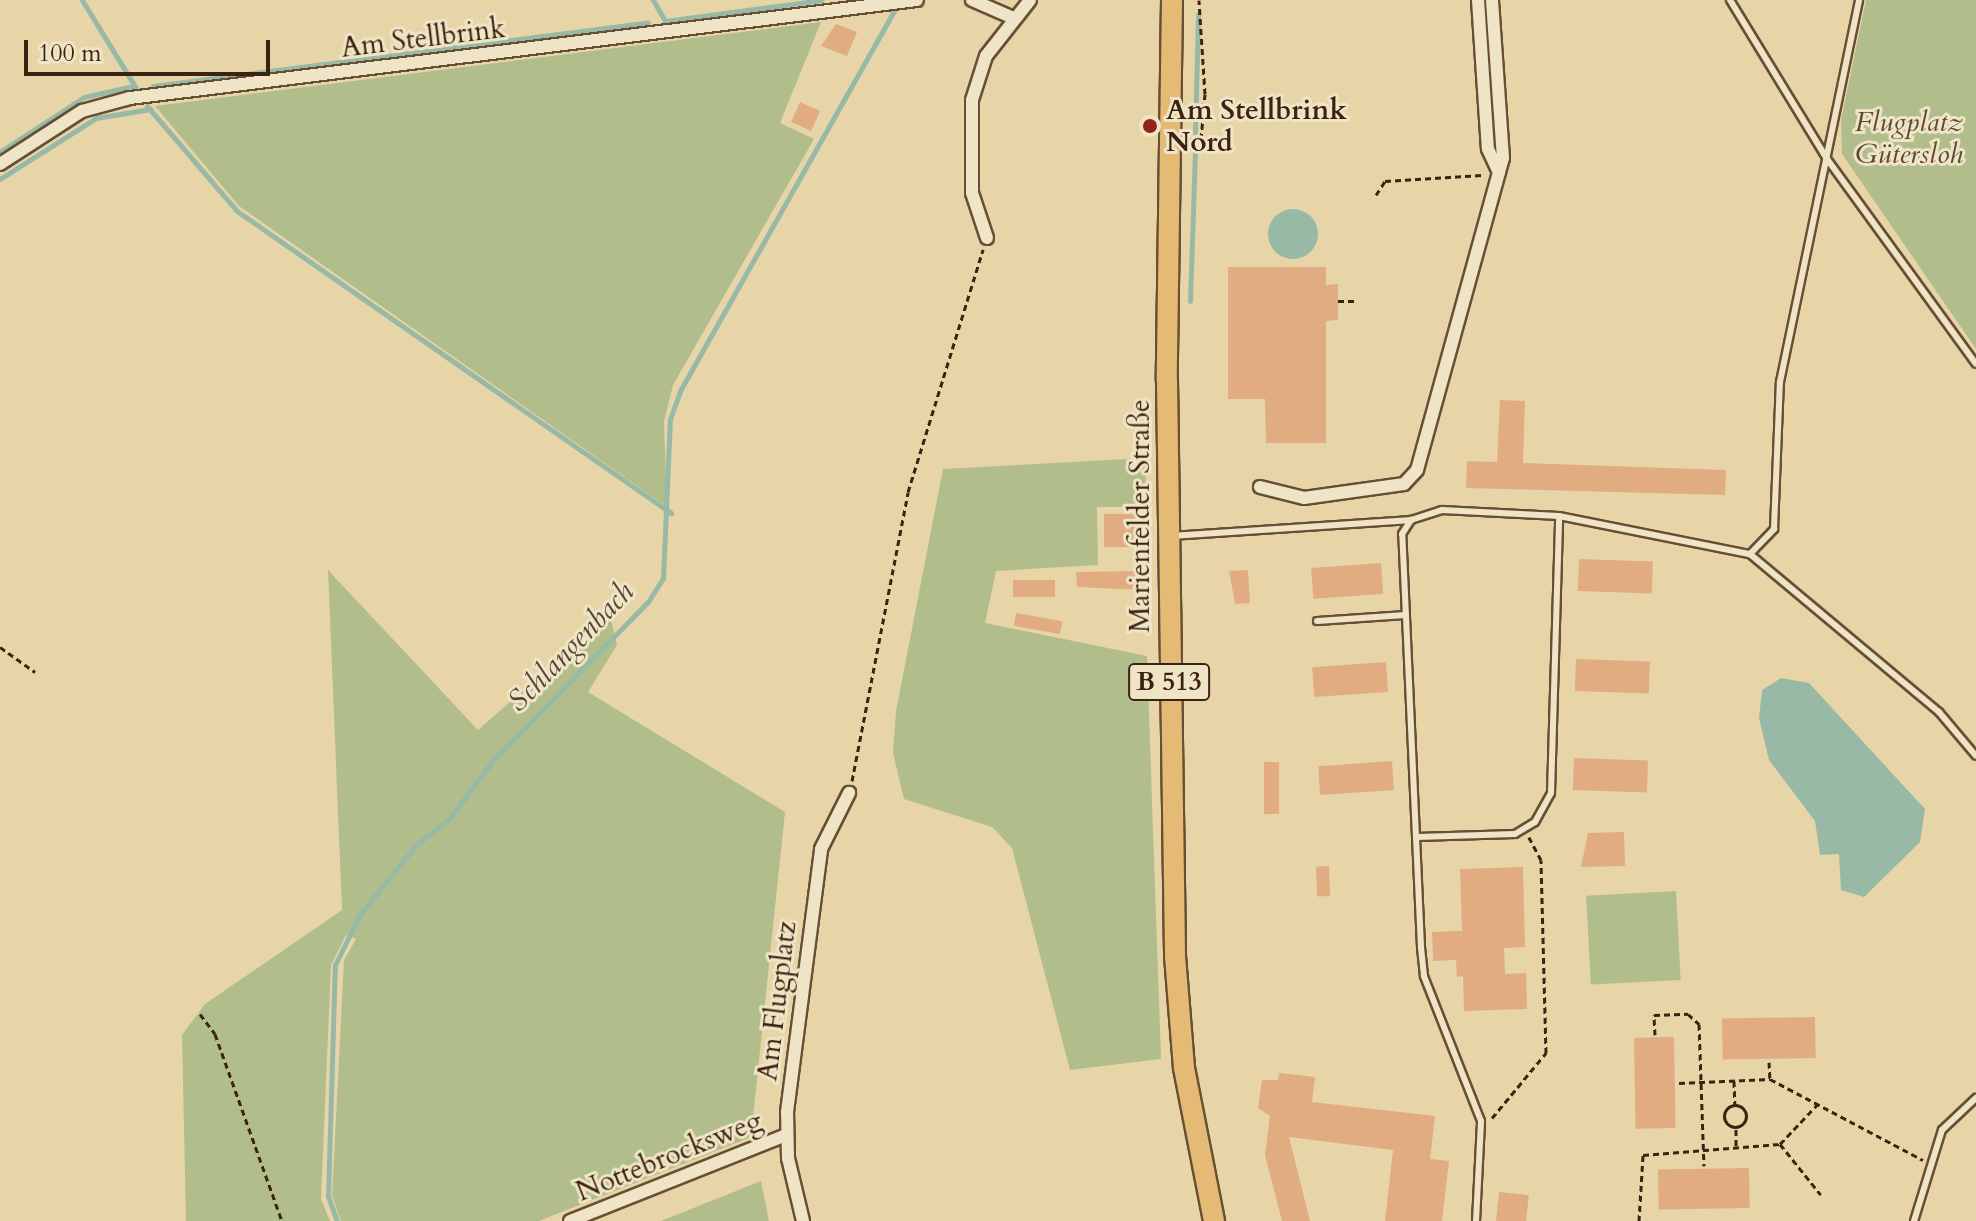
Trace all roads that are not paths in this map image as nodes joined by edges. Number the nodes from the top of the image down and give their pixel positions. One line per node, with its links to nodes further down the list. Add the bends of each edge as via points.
1 (917, 0): 9 (street, Am Stellbrink)
2 (972, 0): 10 (street)
3 (1030, 0): 10 (street)
4 (1172, 0): 19 (main road, Marienfelder Straße / B 513)
5 (1478, 0): 13 (street, via 1488,149)
6 (1492, 0): 13 (street)
7 (1730, 0): 11 (lane)
8 (1859, 0): 11 (lane)
9 (909, 1): 12 (street, Am Stellbrink, via 130,98 82,111)
10 (1011, 17): 14 (street, via 972,100 972,193)
11 (1827, 159): 15 (lane); 20 (lane, via 1780,382 1774,529)
12 (0, 164)
13 (1499, 173): 16 (street, via 1417,470 1404,484 1304,498)
14 (987, 238)
15 (1976, 364)
16 (1260, 487)
17 (1559, 516): 18 (lane, via 1442,510); 20 (lane); 25 (lane, via 1551,793 1524,828)
18 (1411, 520): 19 (lane); 21 (lane, via 1402,534)
19 (1168, 537): 30 (main road, Marienfelder Straße / B 513, via 1175,956 1184,1068)
20 (1750, 554): 23 (lane, via 1939,712)
21 (1406, 615): 22 (lane); 25 (lane)
22 (1317, 621)
23 (1976, 756)
24 (849, 793): 27 (street, Am Flugplatz, via 821,849)
25 (1417, 837): 31 (lane, via 1424,976 1481,1119)
26 (1976, 1098): 32 (lane, via 1942,1130)
27 (786, 1135): 28 (street, Nottebrocksweg); 29 (street, Am Flugplatz)
28 (570, 1221)
29 (803, 1221)
30 (1214, 1221)
31 (1476, 1221)
32 (1914, 1221)

